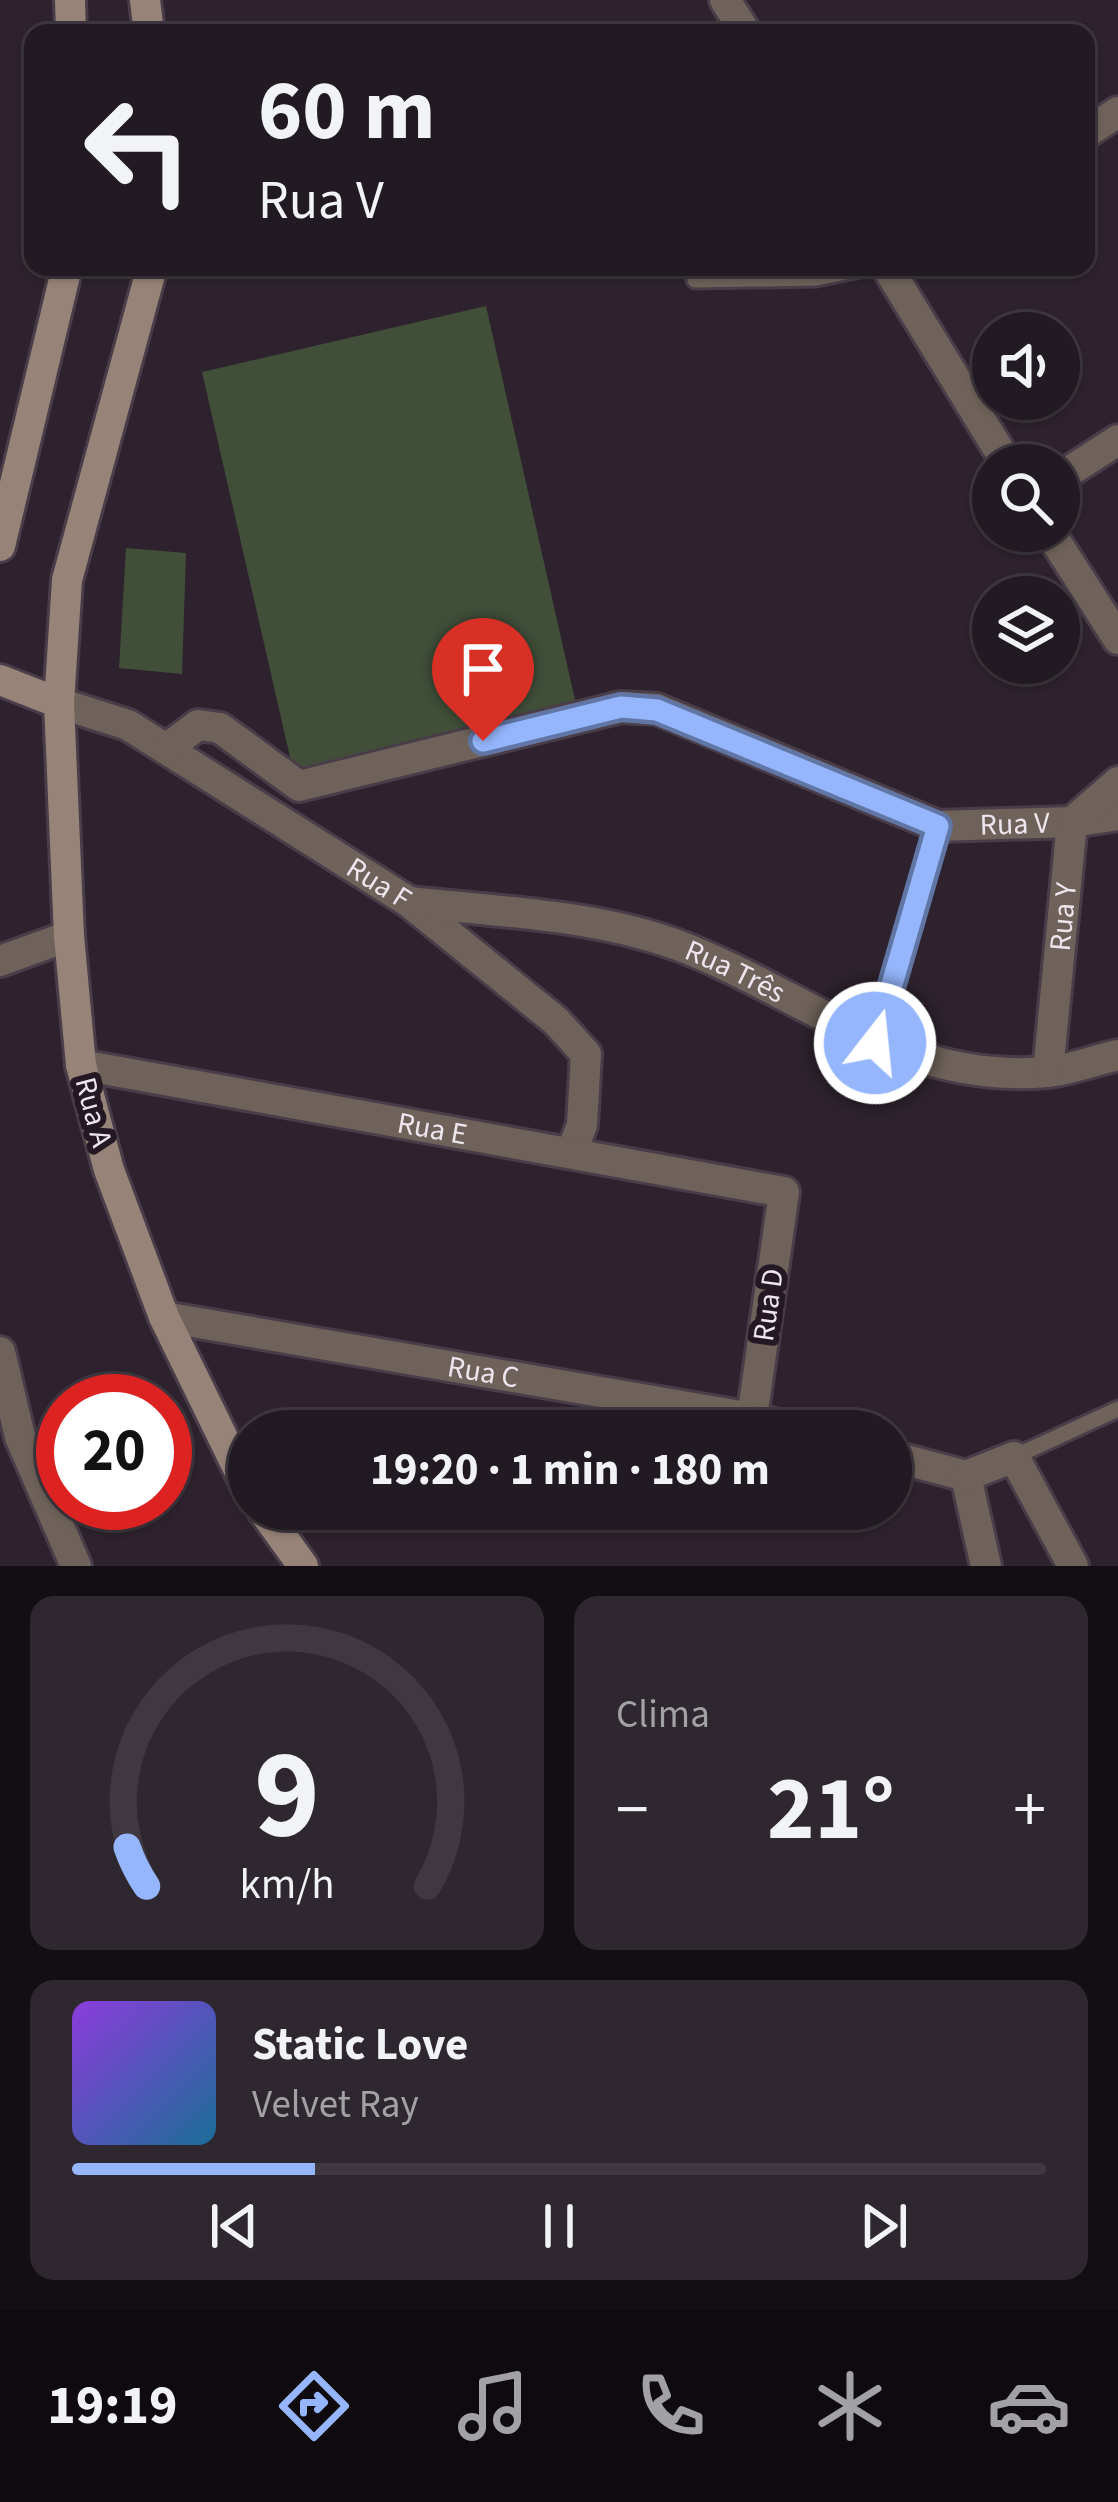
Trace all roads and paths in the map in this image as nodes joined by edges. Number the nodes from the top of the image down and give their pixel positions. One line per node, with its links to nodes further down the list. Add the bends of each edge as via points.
1 (65, 276): 6 (street)
2 (150, 276): 14 (street, Rua A, via 67,580)
3 (826, 276): 5 (lane)
4 (892, 276): 8 (street)
5 (695, 280)
6 (13, 435): 10 (street)
7 (1118, 440): 9 (street)
8 (995, 444)
9 (1080, 464)
10 (0, 546)
11 (1062, 552): 12 (street)
12 (1118, 639)
13 (0, 680): 14 (street)
14 (59, 703): 15 (street, Rua F, via 128,725); 21 (street, Rua A)
15 (166, 749): 19 (street, Rua V, via 198,725 220,728 299,786 621,707 657,710); 20 (street, Rua F)
16 (1118, 782): 18 (street)
17 (1118, 815): 18 (street, Rua V)
18 (1072, 822): 19 (street, Rua V); 26 (street, Rua Y)
19 (938, 826): 23 (lane)
20 (409, 902): 23 (street, Rua Três, via 598,923 679,946); 27 (street, Rua F, via 586,1054 582,1125)
21 (69, 935): 22 (street); 25 (street, Rua A)
22 (0, 961)
23 (875, 1043): 26 (street, Rua Três, via 972,1070)
24 (1118, 1055): 26 (street, Rua Três)
25 (81, 1065): 27 (street, Rua E); 29 (street, Rua A, via 109,1170)
26 (1048, 1072)
27 (571, 1153): 28 (street, Rua E)
28 (784, 1192): 33 (street, Rua D)
29 (164, 1316): 32 (street, Rua C); 35 (street, Rua A)
30 (0, 1352): 34 (street)
31 (1118, 1409): 36 (lane)
32 (706, 1410)
33 (753, 1410)
34 (20, 1437): 38 (street); 41 (street)
35 (228, 1448)
36 (1015, 1457): 39 (street); 44 (street)
37 (912, 1462): 39 (street)
38 (0, 1463)
39 (966, 1476): 43 (street)
40 (277, 1530): 42 (street)
41 (76, 1566)
42 (303, 1566)
43 (986, 1566)
44 (1073, 1566)

